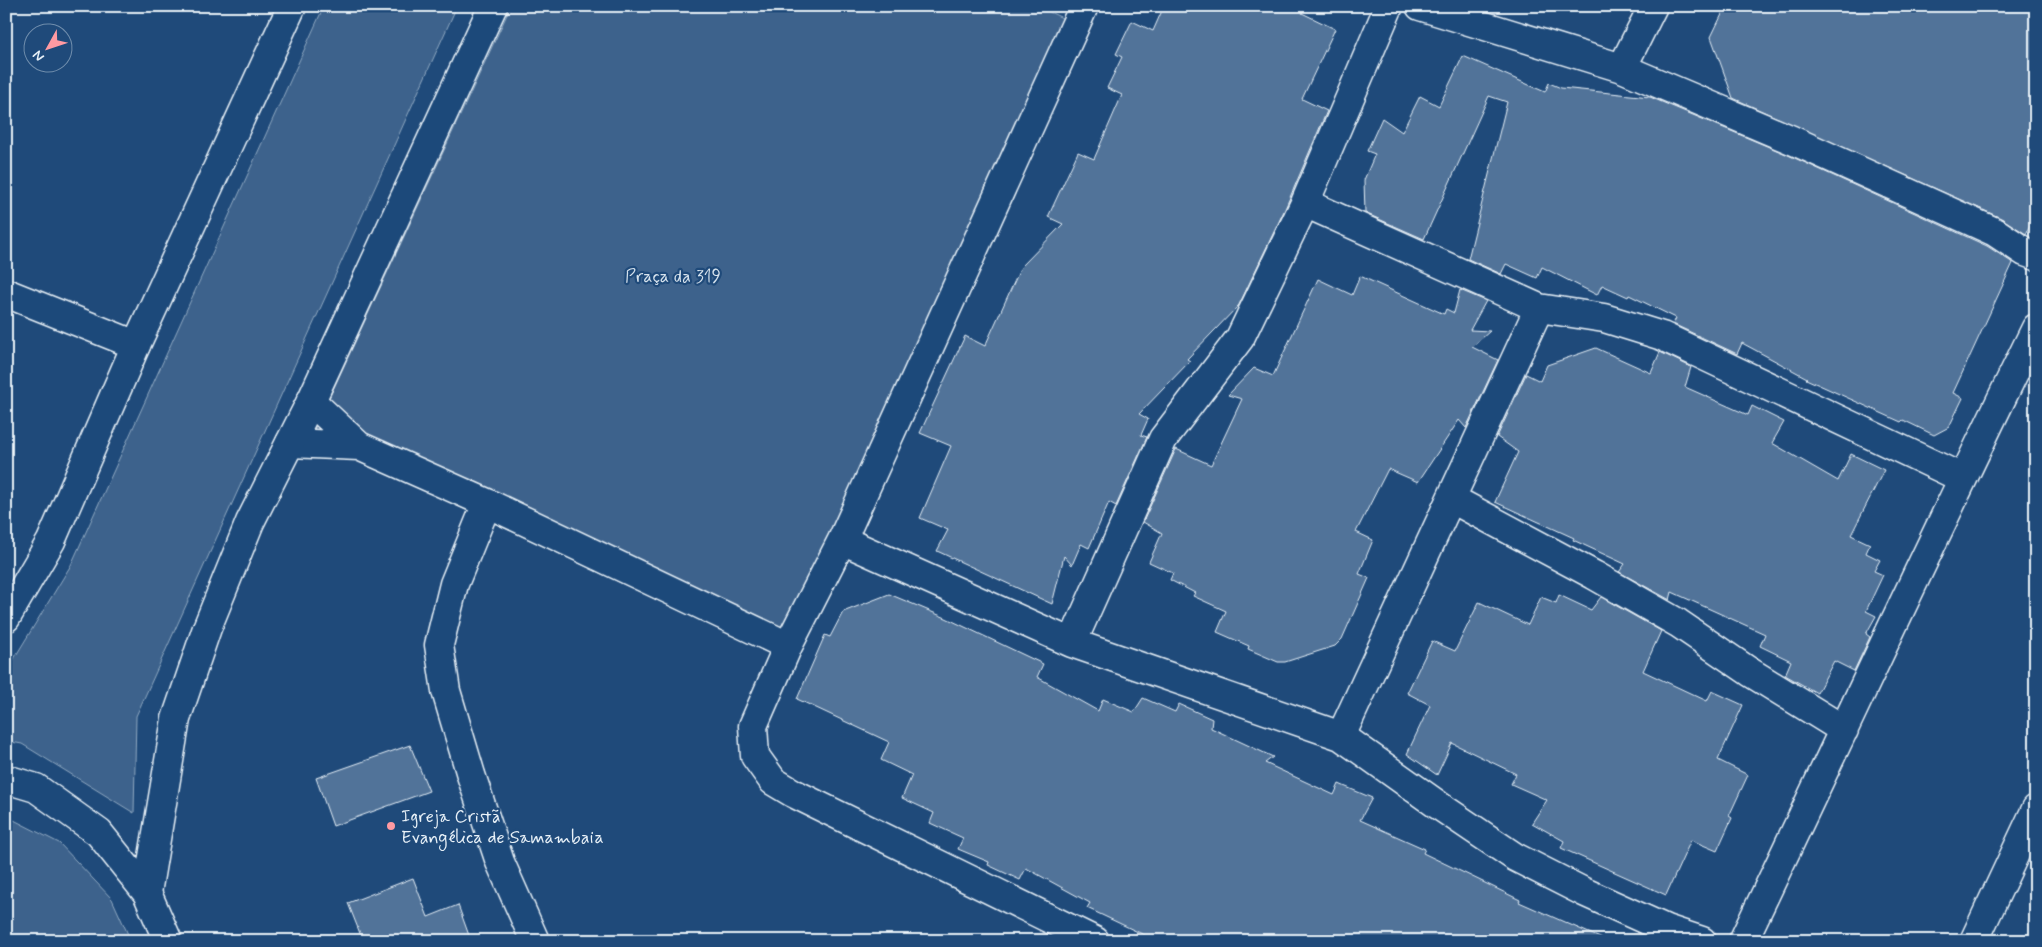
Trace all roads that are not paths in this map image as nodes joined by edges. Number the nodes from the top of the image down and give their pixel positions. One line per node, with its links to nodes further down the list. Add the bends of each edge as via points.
1 (292, 6): 13 (street)
2 (493, 6): 14 (street)
3 (1084, 6): 20 (street)
4 (1389, 6): 8 (street)
5 (1420, 6): 7 (street)
6 (1653, 6): 7 (street)
7 (1622, 68): 9 (street, via 1986,228)
8 (1305, 203): 11 (street); 22 (street, via 1240,338 1163,439)
9 (2032, 258)
10 (6, 293): 13 (street)
11 (1539, 308): 17 (street, via 1604,318 1662,336); 18 (street)
12 (2036, 328): 17 (street)
13 (136, 345): 21 (street, via 51,542)
14 (311, 401): 15 (street); 16 (street)
15 (290, 443): 16 (street); 28 (street, via 250,522 207,628 176,719)
16 (359, 446): 19 (street)
17 (1962, 478): 24 (street)
18 (1452, 498): 24 (street, via 1678,623); 25 (street)
19 (487, 503): 23 (street); 30 (street, via 454,584 438,644 446,691 471,775 500,862)
20 (842, 540): 22 (street); 23 (street)
21 (6, 618)
22 (1072, 643): 25 (street)
23 (788, 646): 31 (street, via 752,726 755,756 773,781)
24 (1844, 730): 33 (street)
25 (1341, 736): 32 (street, via 1516,857 1584,892 1666,929)
26 (6, 779): 28 (street, via 36,788 99,833)
27 (2036, 809): 34 (street)
28 (147, 893): 29 (street)
29 (168, 941)
30 (535, 941)
31 (1095, 941)
32 (1702, 941)
33 (1743, 941)
34 (1974, 941)

